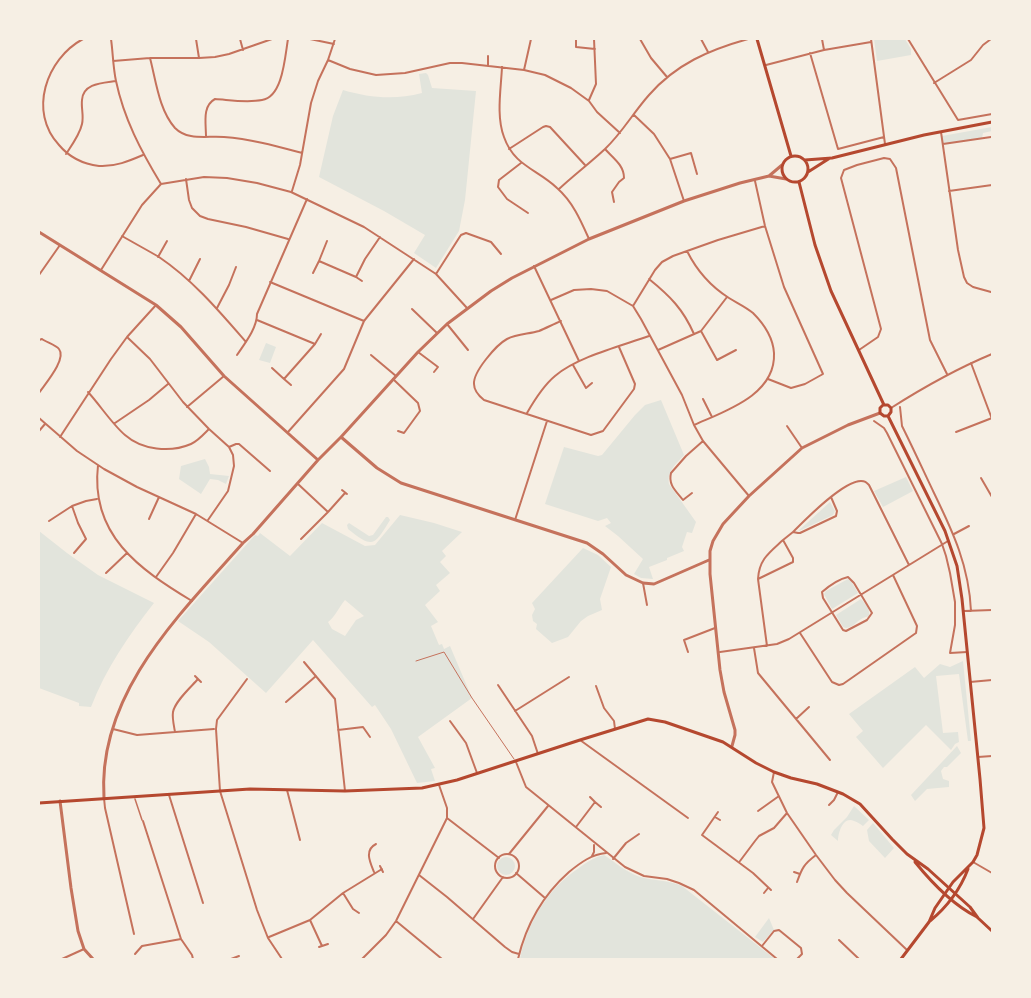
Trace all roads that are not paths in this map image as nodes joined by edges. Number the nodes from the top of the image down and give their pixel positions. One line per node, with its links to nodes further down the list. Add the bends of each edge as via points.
1 (83, 39): 53 (street, via 59,60 43,96 48,131)
2 (111, 39): 31 (street)
3 (196, 39): 29 (street)
4 (240, 39): 23 (street)
5 (272, 39): 23 (street)
6 (288, 39): 45 (street, via 273,94 263,100 211,101 206,108)
7 (310, 39): 21 (street)
8 (335, 39): 21 (street)
9 (531, 39): 35 (street)
10 (576, 39): 22 (street, via 576,47)
11 (594, 39): 22 (street)
12 (640, 39): 36 (street)
13 (701, 39): 25 (street)
14 (748, 39): 19 (street)
15 (757, 39): 32 (main road)
16 (822, 39): 24 (street)
17 (908, 39): 38 (street)
18 (991, 39): 38 (street, via 971,60)
19 (737, 40): 25 (street)
20 (871, 41): 24 (street); 46 (street)
21 (334, 44): 30 (street)
22 (595, 49): 39 (street, via 596,84)
23 (243, 50): 29 (street)
24 (824, 50): 26 (street)
25 (708, 52): 36 (street)
26 (810, 53): 32 (street); 46 (street, via 838,149)
27 (488, 57): 33 (street)
28 (150, 58): 29 (street); 31 (street); 45 (street, via 161,100 174,127 189,136)
29 (199, 58)
30 (328, 60): 33 (street, via 376,75 450,63); 52 (street, via 311,103)
31 (113, 61): 37 (street)
32 (765, 65): 55 (main road)
33 (488, 66): 34 (street)
34 (502, 67): 35 (street); 50 (street, via 501,119)
35 (524, 70): 39 (street, via 545,75)
36 (668, 77): 41 (street)
37 (116, 81): 53 (street, via 93,85 84,93 82,127); 54 (street)
38 (934, 83): 40 (street, via 958,120)
39 (589, 101): 44 (street)
40 (992, 114)
41 (634, 116): 44 (street); 57 (street, via 654,134)
42 (992, 122): 43 (main road)
43 (941, 132): 48 (main road); 49 (street)
44 (620, 133): 51 (street)
45 (206, 137): 52 (street, via 256,141)
46 (884, 137): 48 (street)
47 (991, 137): 49 (street)
48 (885, 144): 56 (main road)
49 (943, 144): 72 (street)
50 (509, 149): 59 (street); 60 (street, via 546,126)
51 (605, 149): 60 (street); 76 (street, via 624,174 612,192)
52 (302, 153): 73 (street)
53 (66, 154): 54 (street, via 98,166 117,165)
54 (143, 155): 69 (street)
55 (791, 156): 58 (main road); 61 (main road)
56 (832, 158): 58 (main road); 62 (main road)
57 (670, 159): 63 (street, via 691,153); 75 (street)
58 (805, 160): 62 (main road)
59 (521, 163): 71 (street); 78 (street, via 499,180 498,187 507,199)
60 (586, 165): 71 (street)
61 (782, 165): 64 (street); 66 (main road)
62 (808, 172): 68 (main road)
63 (697, 174)
64 (770, 176): 66 (street); 67 (street)
65 (186, 179): 69 (street); 73 (street, via 227,178); 84 (street, via 192,208 200,216)
66 (786, 179): 68 (main road)
67 (755, 181): 75 (street); 80 (street)
68 (799, 182): 131 (main road, via 831,291)
69 (161, 184): 82 (street, via 145,200)
70 (992, 185): 72 (street)
71 (559, 189): 85 (street)
72 (949, 191): 106 (street, via 964,277 973,287)
73 (291, 192): 74 (street)
74 (307, 199): 83 (street); 84 (street)
75 (684, 201): 85 (street)
76 (614, 202)
77 (527, 206): 78 (street)
78 (524, 210): 79 (street)
79 (528, 213)
80 (765, 226): 89 (street); 145 (street, via 790,302 823,374 790,388)
81 (39, 232): 88 (street)
82 (122, 236): 91 (street); 97 (street)
83 (380, 237): 93 (street); 101 (street)
84 (289, 239): 105 (street)
85 (589, 240): 95 (street)
86 (167, 241): 91 (street)
87 (327, 241): 94 (street)
88 (60, 245): 97 (street); 100 (street)
89 (687, 251): 102 (street, via 662,262); 107 (street, via 703,276)
90 (501, 252): 99 (street, via 486,239 464,233)
91 (158, 257): 103 (street)
92 (200, 259): 103 (street)
93 (414, 259): 99 (street); 115 (street)
94 (319, 261): 98 (street); 101 (street)
95 (534, 266): 108 (street); 112 (street)
96 (236, 267): 111 (street)
97 (101, 270): 109 (street)
98 (313, 273)
99 (436, 273): 112 (street)
100 (39, 275)
101 (356, 277): 104 (street)
102 (649, 279): 110 (street); 121 (street, via 679,306)
103 (189, 281): 111 (street)
104 (362, 281)
105 (270, 282): 114 (street); 115 (street)
106 (992, 292)
107 (727, 297): 118 (street); 145 (street, via 750,311 767,330 774,356)
108 (551, 300): 110 (street, via 574,290 599,289); 116 (street)
109 (156, 304): 123 (street); 142 (street)
110 (633, 306): 122 (street)
111 (217, 308): 125 (street)
112 (467, 308): 117 (street)
113 (412, 309): 119 (street)
114 (257, 320): 125 (street); 126 (street)
115 (364, 321): 172 (street, via 344,369)
116 (561, 321): 136 (street); 157 (street, via 507,339 476,374 475,390 484,400)
117 (447, 324): 119 (street); 130 (street, via 466,349)
118 (701, 331): 121 (street); 129 (street, via 717,360)
119 (437, 333): 132 (street)
120 (321, 334): 126 (street)
121 (694, 334): 128 (street)
122 (650, 336): 127 (street); 128 (street)
123 (127, 337): 147 (street); 149 (street)
124 (40, 338): 150 (street, via 59,349 61,360)
125 (246, 342): 134 (street)
126 (315, 344): 144 (street)
127 (619, 347): 136 (street); 162 (street, via 635,384 603,431 591,435)
128 (658, 350): 166 (street)
129 (736, 350)
130 (461, 351)
131 (858, 351): 141 (street, via 879,337 881,329 841,178 850,167 884,158 890,159 896,168 930,340); 152 (main road)
132 (418, 352): 140 (street, via 438,368); 143 (street)
133 (992, 354): 137 (street)
134 (237, 355)
135 (371, 355): 143 (street)
136 (579, 361): 138 (street)
137 (971, 363): 141 (street); 161 (street)
138 (573, 365): 146 (street, via 586,388); 157 (street, via 553,377)
139 (272, 368): 144 (street)
140 (434, 372)
141 (947, 374): 155 (street)
142 (224, 376): 153 (street); 172 (street)
143 (394, 377): 170 (street, via 420,406 404,433); 174 (street)
144 (284, 379): 148 (street)
145 (768, 379): 159 (street, via 758,392)
146 (592, 383)
147 (168, 384): 153 (street); 164 (street)
148 (291, 385)
149 (88, 392): 164 (street); 173 (street)
150 (39, 393)
151 (703, 399): 159 (street)
152 (884, 405): 155 (main road); 156 (main road)
153 (187, 407): 168 (street)
154 (900, 407): 201 (street, via 902,426)
155 (891, 408): 158 (main road)
156 (880, 413): 158 (main road); 177 (street)
157 (527, 414): 162 (street)
158 (888, 416): 204 (main road)
159 (712, 417): 166 (street)
160 (39, 418): 165 (street)
161 (992, 418): 171 (street)
162 (548, 421): 196 (street)
163 (874, 421): 206 (street, via 887,432)
164 (115, 423): 168 (street, via 138,443 161,449 193,443)
165 (45, 424): 169 (street); 173 (street)
166 (694, 425): 175 (street)
167 (787, 426): 177 (street)
168 (209, 429): 176 (street)
169 (39, 431)
170 (398, 431)
171 (956, 432)
172 (287, 433): 178 (street)
173 (60, 437): 179 (street)
174 (341, 437): 178 (street); 196 (street, via 401,483)
175 (703, 441): 186 (street, via 670,477 683,500); 187 (street)
176 (229, 447): 180 (street, via 239,444); 198 (street, via 234,466 228,491)
177 (802, 448): 187 (street)
178 (318, 460): 184 (street)
179 (98, 465): 188 (street); 191 (street)
180 (266, 468): 181 (street); 182 (street)
181 (270, 471)
182 (263, 472)
183 (981, 478): 190 (street)
184 (298, 484): 193 (street); 205 (street)
185 (345, 492): 193 (street)
186 (692, 493)
187 (749, 496): 209 (street, via 718,531)
188 (159, 497): 194 (street); 195 (street)
189 (831, 497): 200 (street); 200 (street, via 836,516 801,533); 210 (street, via 860,480 869,485)
190 (992, 498)
191 (97, 499): 192 (street); 208 (street, via 109,530)
192 (72, 506): 197 (street); 207 (street, via 86,539)
193 (328, 512): 202 (street)
194 (196, 514): 198 (street); 213 (street)
195 (149, 519)
196 (515, 520): 215 (street, via 587,543)
197 (49, 521)
198 (207, 521): 205 (street)
199 (969, 526): 201 (street)
200 (793, 532): 203 (street)
201 (954, 534): 221 (street, via 963,557)
202 (301, 539)
203 (783, 540): 214 (street, via 760,564); 214 (street, via 793,562)
204 (948, 541): 206 (street); 220 (main road, via 957,566)
205 (243, 543): 217 (street)
206 (942, 544): 210 (street); 228 (street, via 955,602 950,653)
207 (74, 553)
208 (127, 553): 211 (street); 213 (street)
209 (710, 560): 215 (street, via 654,584); 223 (street)
210 (909, 565): 212 (street)
211 (106, 573)
212 (893, 575): 216 (street); 224 (street, via 917,626 916,633 843,684 832,682)
213 (156, 577): 217 (street)
214 (758, 579): 225 (street)
215 (643, 584): 218 (street)
216 (862, 595): 222 (street); 222 (street, via 851,579 844,578 822,592); 222 (street, via 872,613 867,620 843,630)
217 (192, 601): 245 (street, via 138,672)
218 (647, 605)
219 (992, 610): 221 (street)
220 (964, 611): 221 (street); 228 (main road)
221 (971, 611)
222 (832, 612): 224 (street)
223 (715, 628): 227 (street, via 684,640); 229 (street)
224 (800, 633): 225 (street)
225 (767, 646): 226 (street)
226 (754, 648): 229 (street); 243 (street, via 758,673)
227 (688, 652)
228 (968, 652): 237 (main road)
229 (718, 653): 252 (street, via 721,682 735,730)
230 (416, 661): 257 (lane, via 444,652)
231 (304, 662): 232 (street)
232 (316, 676): 240 (street); 248 (street, via 335,699)
233 (569, 677): 242 (street)
234 (198, 679): 249 (street, via 174,710)
235 (247, 679): 246 (street, via 217,720)
236 (992, 680): 237 (street)
237 (970, 682): 255 (main road)
238 (498, 685): 242 (street)
239 (596, 686): 247 (street)
240 (286, 702)
241 (809, 707): 243 (street)
242 (515, 711): 253 (street, via 532,736)
243 (796, 719): 256 (street)
244 (450, 721): 259 (street, via 466,743)
245 (113, 729): 249 (street, via 137,735); 268 (street, via 106,753)
246 (216, 729): 249 (street); 262 (street)
247 (615, 729): 251 (main road); 252 (main road, via 648,720 665,722)
248 (338, 730): 250 (street, via 363,728); 263 (street)
249 (175, 732)
250 (370, 737)
251 (580, 740): 253 (main road); 283 (street)
252 (732, 746): 258 (main road)
253 (538, 754): 257 (main road)
254 (992, 756): 255 (street)
255 (978, 757): 299 (main road, via 984,828)
256 (830, 760)
257 (516, 761): 259 (main road); 276 (street, via 526,787)
258 (774, 772): 264 (main road); 266 (street, via 772,782)
259 (477, 774): 260 (main road)
260 (439, 785): 263 (main road); 282 (street)
261 (287, 790): 262 (main road); 263 (main road); 288 (street)
262 (220, 791): 265 (main road); 328 (street)
263 (345, 791)
264 (838, 792): 270 (street); 296 (main road, via 860,804)
265 (169, 795): 269 (main road); 317 (street)
266 (779, 796): 278 (street); 280 (street)
267 (590, 797): 272 (street)
268 (104, 798): 269 (main road); 271 (main road); 327 (street)
269 (135, 798): 285 (street)
270 (834, 800): 274 (street); 275 (street)
271 (60, 801): 273 (main road); 335 (street, via 71,888)
272 (595, 802): 277 (street); 286 (street)
273 (39, 803)
274 (838, 804)
275 (828, 805)
276 (548, 806): 286 (street); 292 (street)
277 (601, 807)
278 (758, 811)
279 (718, 812): 281 (street)
280 (787, 813): 293 (street); 298 (street, via 774,828 755,840)
281 (715, 817): 284 (street); 298 (street, via 702,835)
282 (447, 818): 295 (street); 307 (street)
283 (688, 818)
284 (720, 820)
285 (143, 821): 329 (street)
286 (575, 828): 289 (street)
287 (639, 834): 297 (street)
288 (300, 840)
289 (593, 842): 291 (street); 294 (street)
290 (374, 844): 303 (street, via 368,857)
291 (606, 853): 294 (street); 297 (street)
292 (509, 854): 295 (street); 304 (street, via 518,863)
293 (816, 855): 306 (street); 336 (street, via 841,887)
294 (592, 856): 315 (street, via 575,867)
295 (499, 858): 308 (street, via 495,868)
296 (912, 858): 310 (main road); 313 (main road)
297 (614, 859): 334 (street, via 638,874 668,879 694,890)
298 (739, 862): 312 (street, via 770,889)
299 (973, 862): 300 (main road); 305 (street)
300 (968, 867): 310 (main road); 314 (main road)
301 (381, 869): 303 (street)
302 (794, 872): 306 (street)
303 (375, 873): 311 (street)
304 (516, 873): 308 (street); 315 (street)
305 (992, 873)
306 (800, 874): 309 (street)
307 (418, 875): 322 (street); 324 (street)
308 (503, 877): 322 (street)
309 (797, 882)
310 (950, 888): 313 (main road); 314 (main road)
311 (343, 893): 318 (street); 323 (street)
312 (764, 893)
313 (945, 894): 316 (main road); 325 (main road)
314 (956, 894): 316 (main road); 321 (main road)
315 (545, 898): 338 (street)
316 (951, 900): 321 (main road); 325 (main road)
317 (203, 903)
318 (355, 911): 319 (street); 320 (street)
319 (360, 913)
320 (352, 915)
321 (978, 918): 326 (main road)
322 (473, 919): 338 (street)
323 (310, 920): 328 (street); 332 (street, via 321,946)
324 (396, 921): 345 (street); 346 (street)
325 (929, 922): 336 (main road)
326 (992, 931)
327 (134, 934)
328 (268, 938): 344 (street)
329 (181, 939): 333 (street); 342 (street)
330 (839, 940): 350 (street)
331 (140, 941): 333 (street)
332 (328, 944)
333 (142, 946): 337 (street)
334 (762, 946): 348 (street); 349 (street, via 779,930 801,948)
335 (84, 949): 340 (street); 341 (street)
336 (907, 950): 351 (main road)
337 (135, 954)
338 (519, 954): 347 (street)
339 (239, 956): 343 (street)
340 (62, 959)
341 (93, 959)
342 (193, 959)
343 (231, 959)
344 (282, 959)
345 (362, 959)
346 (442, 959)
347 (518, 959)
348 (777, 959)
349 (797, 959)
350 (859, 959)
351 (900, 959)

